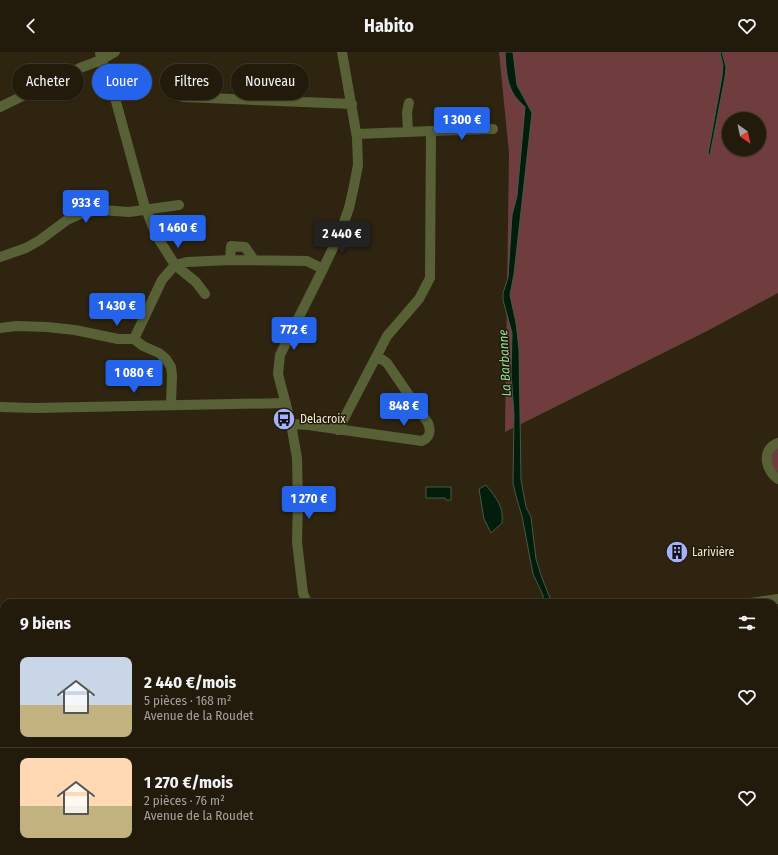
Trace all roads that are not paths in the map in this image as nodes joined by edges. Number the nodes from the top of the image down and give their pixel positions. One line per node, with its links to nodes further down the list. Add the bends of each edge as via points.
1 (115, 52): 3 (street)
2 (342, 52): 6 (street)
3 (100, 56): 7 (street); 13 (street, via 109,76)
4 (223, 99): 6 (street)
5 (409, 103): 10 (street)
6 (352, 104): 11 (street)
7 (0, 107)
8 (493, 129): 9 (street)
9 (432, 131): 10 (street); 20 (street, via 430,278 419,299 387,336)
10 (408, 132): 11 (street)
11 (357, 134): 16 (street, via 358,165 349,208)
12 (179, 205): 13 (street)
13 (146, 210): 14 (street, via 85,212 67,220 26,248); 15 (street, via 156,235)
14 (0, 257)
15 (174, 265): 16 (street, via 230,260 231,246 245,247 254,260 307,261); 17 (street, via 196,282); 19 (street, via 162,280)
16 (324, 269): 21 (street, via 280,355 278,374)
17 (205, 294)
18 (0, 328): 19 (street, via 47,327 118,339)
19 (134, 339): 22 (street, via 166,359 172,375)
20 (377, 356): 25 (street); 25 (street, via 387,363 428,423 430,435 422,441)
21 (286, 403): 22 (street); 24 (street)
22 (171, 404): 23 (street)
23 (0, 407)
24 (292, 424): 25 (street); 28 (street, via 297,458 297,542)
25 (338, 430)
26 (778, 443): 27 (street, via 766,456 766,462)
27 (778, 479)
28 (306, 599)

